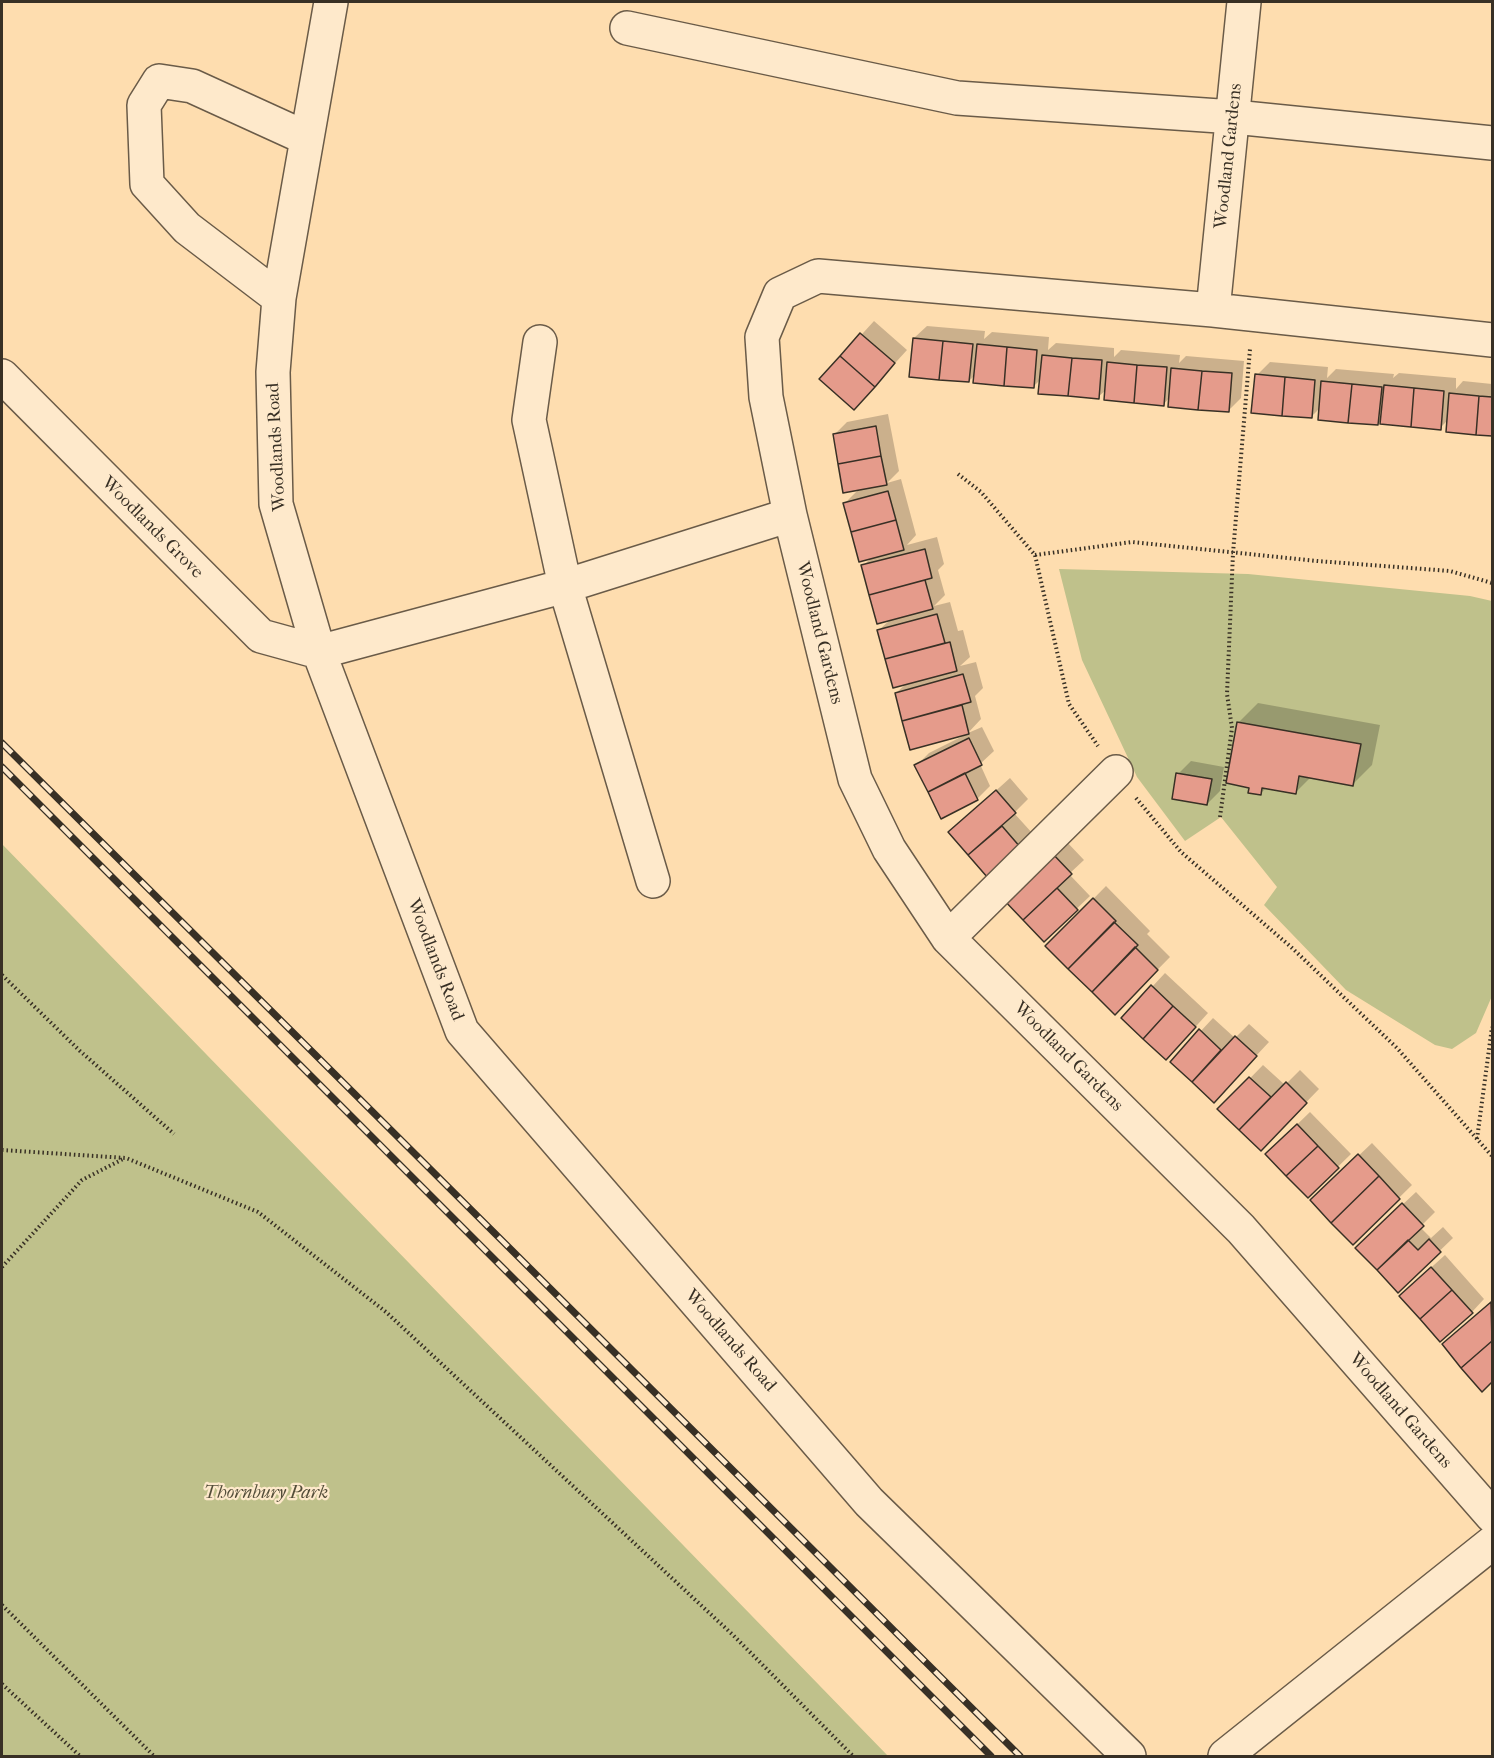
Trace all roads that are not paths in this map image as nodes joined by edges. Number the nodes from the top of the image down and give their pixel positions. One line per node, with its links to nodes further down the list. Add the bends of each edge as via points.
1 (331, 2): 5 (street, Woodlands Road)
2 (1244, 2): 4 (street, Woodland Gardens)
3 (627, 27): 4 (street, via 957,98)
4 (1233, 117): 6 (street); 8 (street, Woodland Gardens)
5 (306, 138): 7 (street, Woodlands Road); 7 (street, via 192,86 159,81 144,105 147,184 187,228)
6 (1492, 143)
7 (279, 298): 14 (street, Woodlands Road, via 273,372 276,504)
8 (1213, 310): 9 (street, Woodland Gardens); 12 (street, Woodland Gardens, via 818,276 780,294 762,337 766,397)
9 (1492, 340)
10 (540, 342): 13 (street, via 530,420)
11 (2, 376): 14 (street, Woodlands Grove, via 261,636)
12 (790, 514): 13 (street); 17 (street, Woodland Gardens, via 855,779 889,849)
13 (565, 586): 14 (street); 16 (street)
14 (319, 652): 20 (street, Woodlands Road, via 462,1031 868,1502)
15 (1116, 772): 17 (street)
16 (653, 881)
17 (948, 938): 18 (street, Woodland Gardens, via 1242,1229)
18 (1492, 1516)
19 (1492, 1543): 21 (street)
20 (1129, 1756)
21 (1226, 1756)

